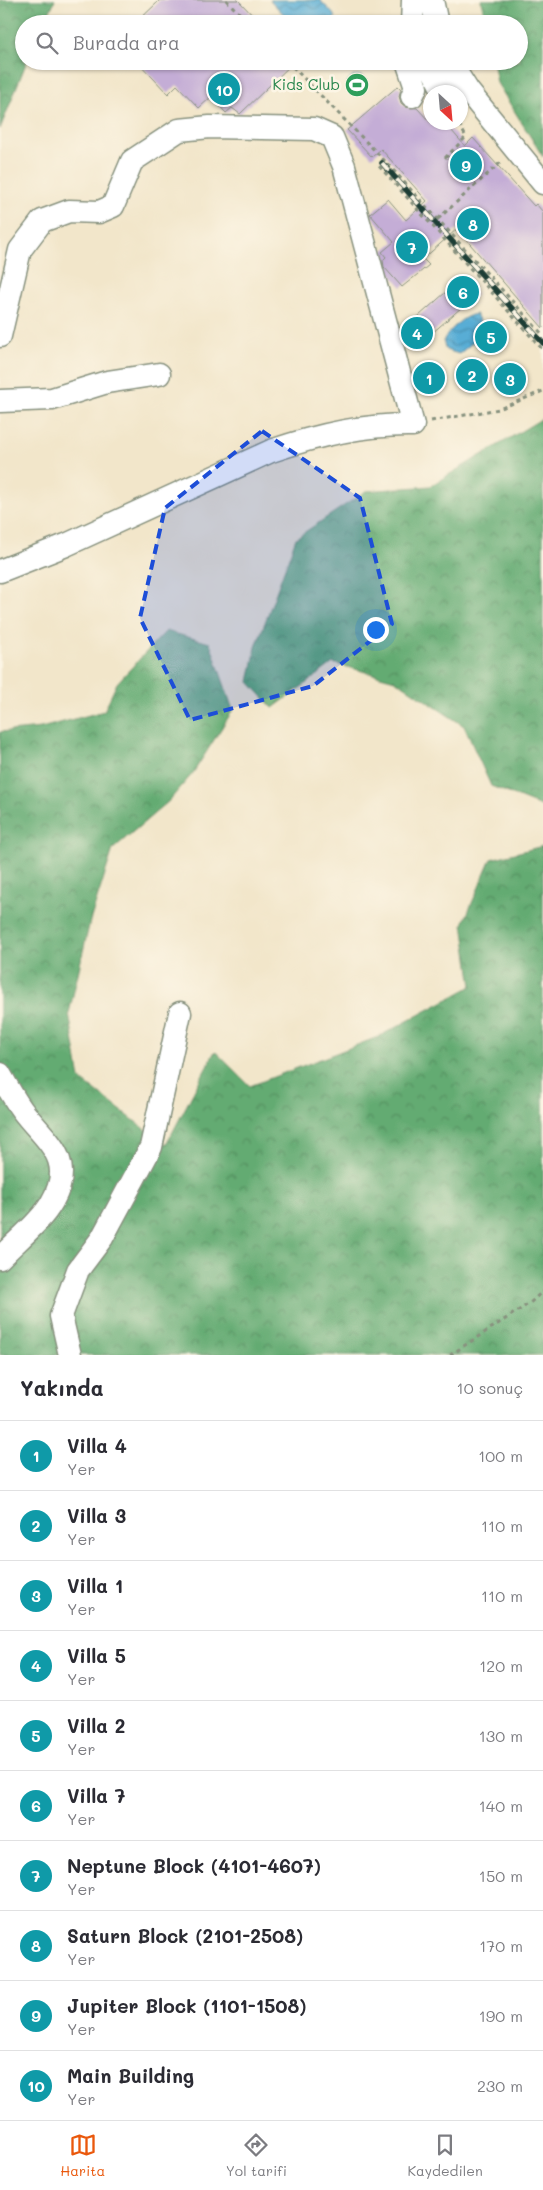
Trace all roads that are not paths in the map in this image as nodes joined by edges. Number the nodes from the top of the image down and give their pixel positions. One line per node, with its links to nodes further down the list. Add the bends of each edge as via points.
1 (413, 0): 4 (street)
2 (422, 0): 5 (street)
3 (432, 0): 6 (street)
4 (412, 15)
5 (423, 15)
6 (435, 15)
7 (410, 70): 11 (street, via 416,88)
8 (433, 70): 10 (street)
9 (455, 70): 12 (street)
10 (440, 85)
11 (412, 96)
12 (543, 184)
13 (0, 336): 16 (street, via 20,250 42,222 69,211 99,212 113,206 132,161 152,146 179,130 210,127 314,129 332,137 344,166 413,425 362,428 305,439 271,450 66,545)
14 (159, 374): 15 (street, via 107,382 52,399)
15 (0, 402)
16 (0, 571)
17 (180, 1013): 20 (street, via 150,1147 102,1238 78,1270 61,1316)
18 (0, 1074): 19 (street, via 23,1110 47,1136 60,1159 61,1180 52,1203)
19 (0, 1258)
20 (70, 1355)

